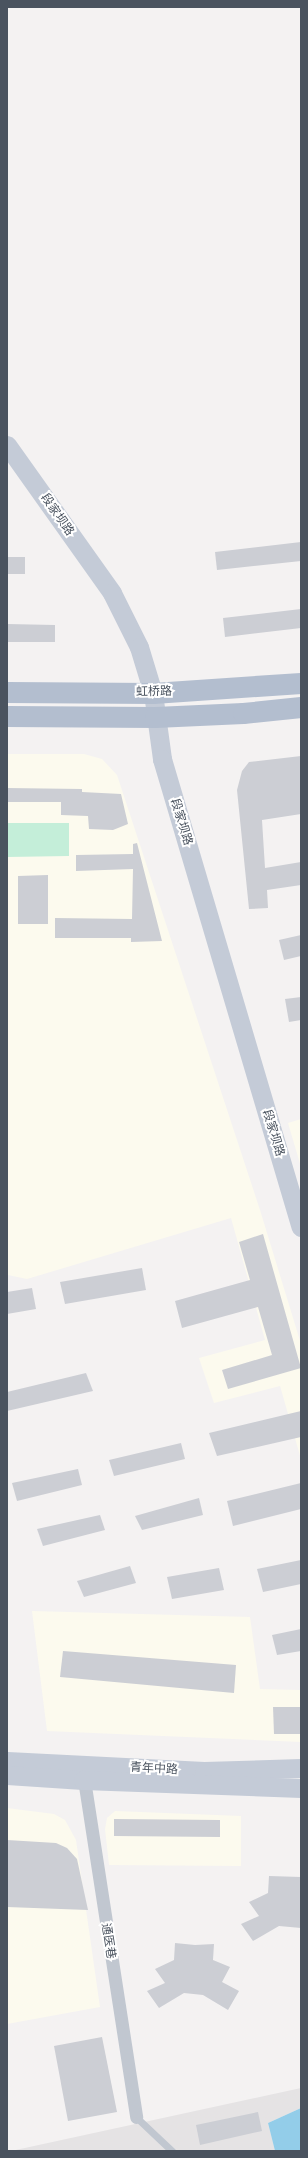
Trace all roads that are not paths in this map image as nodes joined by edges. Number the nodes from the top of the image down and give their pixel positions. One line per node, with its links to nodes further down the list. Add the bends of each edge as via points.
1 (7, 445): 4 (street, 段家坝路, via 112,593 139,646)
2 (301, 683): 4 (main road, 虹桥路)
3 (7, 692): 4 (main road, 虹桥路)
4 (152, 693): 7 (street, 段家坝路)
5 (301, 707): 7 (main road, 虹桥路, via 243,713)
6 (7, 716): 7 (main road, 虹桥路)
7 (155, 717): 8 (street, 段家坝路, via 162,759)
8 (301, 1227)
9 (7, 1760): 11 (street, 青年中路)
10 (301, 1768): 11 (street, 青年中路)
11 (83, 1772): 12 (street, 青年中路); 13 (street, 青年中路); 14 (street, 通医巷)
12 (7, 1775)
13 (301, 1788)
14 (136, 2117): 15 (lane)
15 (172, 2151)

